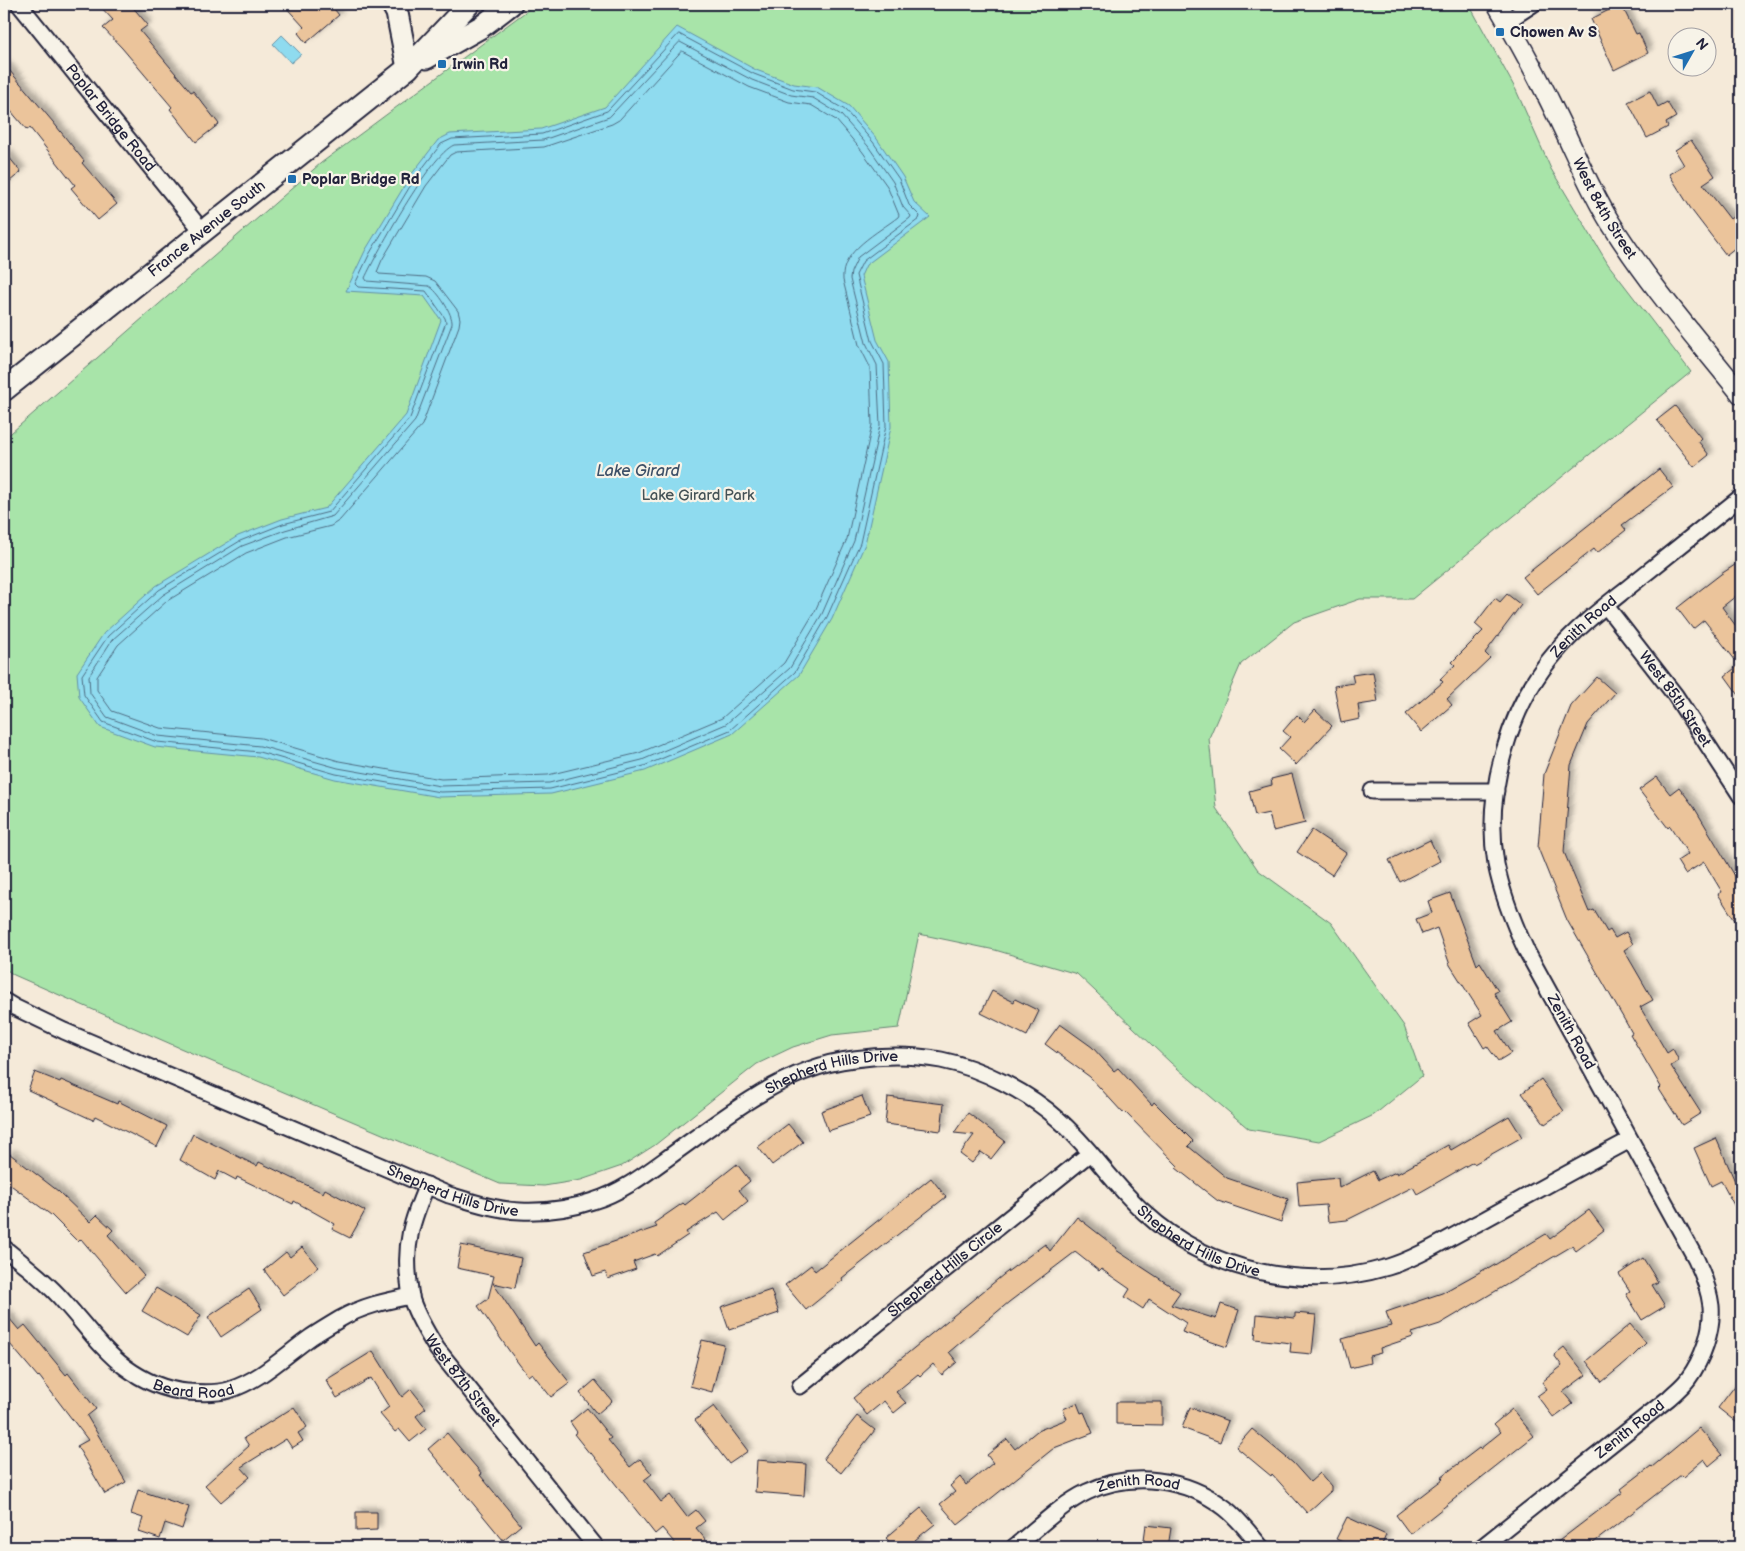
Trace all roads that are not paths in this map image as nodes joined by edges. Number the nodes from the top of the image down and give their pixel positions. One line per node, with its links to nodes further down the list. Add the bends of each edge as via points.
1 (19, 4): 9 (street, Poplar Bridge Road)
2 (392, 4): 8 (main road, via 397,13)
3 (469, 4): 8 (main road, France Avenue South)
4 (511, 4): 8 (main road, France Avenue South, via 481,27)
5 (1497, 4): 7 (street, West 84th Street)
6 (1533, 4): 7 (street)
7 (1507, 21): 11 (street, West 84th Street, via 1610,221 1642,270)
8 (408, 68): 9 (main road, France Avenue South)
9 (203, 232): 10 (main road, France Avenue South)
10 (4, 390)
11 (1741, 394)
12 (1741, 497): 13 (street, Zenith Road)
13 (1606, 606): 15 (street, Zenith Road, via 1555,652 1529,690 1510,730); 16 (street, West 85th Street, via 1675,695)
14 (1372, 791): 15 (street)
15 (1496, 791): 18 (street, Zenith Road, via 1493,818 1496,864 1508,908 1526,950)
16 (1741, 796)
17 (4, 1000): 20 (street, Shepherd Hills Drive, via 64,1031)
18 (1630, 1140): 19 (street, Shepherd Hills Drive, via 1430,1249 1390,1267 1346,1276 1302,1278 1258,1272 1217,1259 1177,1238 1145,1214); 27 (street, Zenith Road, via 1696,1258 1706,1282 1711,1308 1709,1334 1701,1358 1688,1380 1669,1398)
19 (1090, 1153): 20 (street, Shepherd Hills Drive, via 1059,1120 1024,1094 984,1073 941,1060 897,1056 851,1059 808,1070 768,1089 627,1187 594,1201 557,1209 520,1211 485,1206); 23 (street, Shepherd Hills Circle)
20 (427, 1185): 22 (street, West 87th Street, via 415,1212 408,1240)
21 (4, 1248): 22 (street, Beard Road, via 64,1302 124,1367 147,1382 173,1391 227,1391 276,1366 310,1337 342,1318 375,1303)
22 (411, 1296): 24 (street, West 87th Street, via 422,1325 437,1348)
23 (800, 1386)
24 (596, 1547)
25 (1014, 1547): 26 (street, Zenith Road, via 1086,1492 1113,1483 1143,1479 1172,1483 1200,1492 1225,1508)
26 (1261, 1547)
27 (1482, 1547)

